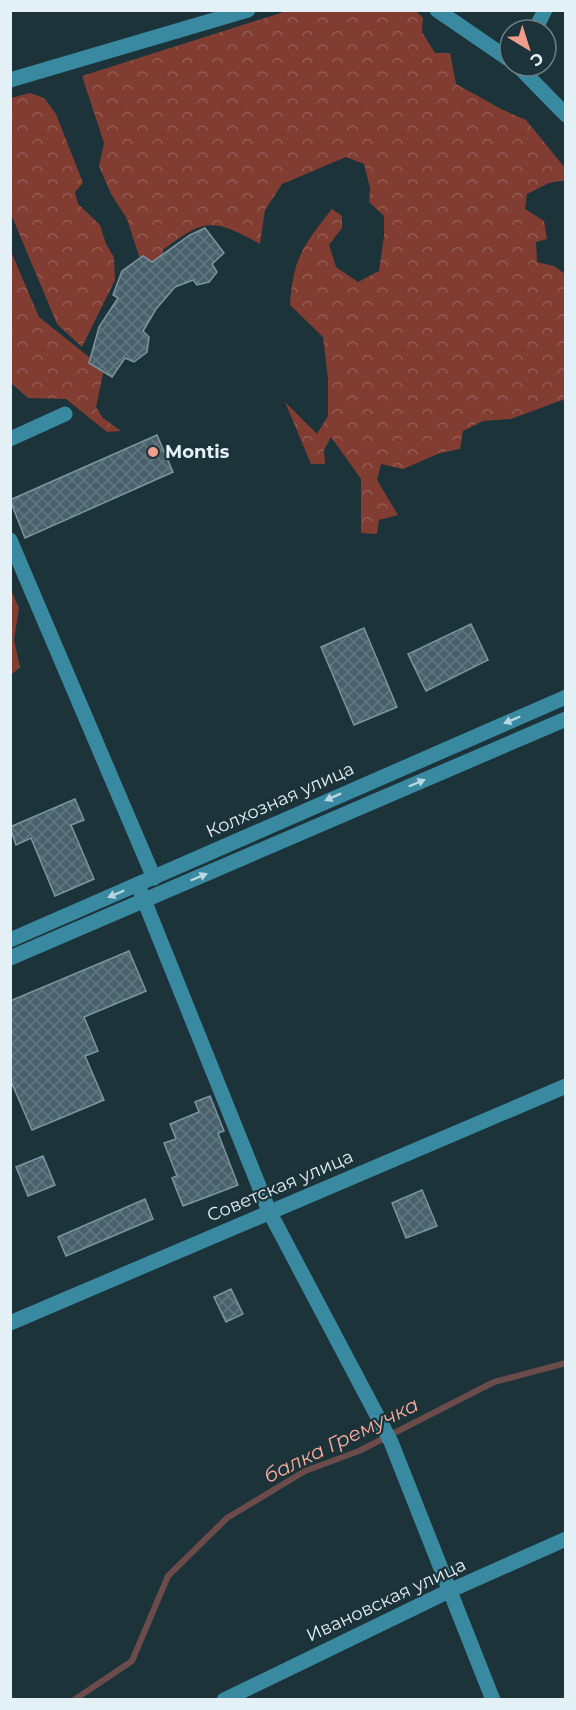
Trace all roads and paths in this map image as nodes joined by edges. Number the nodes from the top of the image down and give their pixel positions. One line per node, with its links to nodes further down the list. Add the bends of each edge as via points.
1 (248, 10): 5 (street)
2 (437, 10): 3 (street)
3 (498, 51)
4 (530, 78): 6 (street)
5 (10, 80)
6 (566, 115)
7 (64, 414): 8 (street)
8 (10, 439)
9 (10, 540): 12 (street)
10 (566, 697): 12 (street, Колхозная улица, one-way to 12)
11 (566, 719): 14 (street, Колхозная улица, one-way to 11)
12 (154, 878): 13 (street, Колхозная улица)
13 (138, 885): 14 (street); 15 (street, Колхозная улица, one-way to 15)
14 (144, 901): 16 (street, Колхозная улица); 18 (street)
15 (10, 940)
16 (10, 958)
17 (566, 1086): 18 (street, Советская улица)
18 (269, 1211): 19 (street, Советская улица); 21 (street, via 391,1442)
19 (10, 1323)
20 (566, 1539): 21 (street, Ивановская улица)
21 (449, 1591): 22 (street, Ивановская улица); 23 (street)
22 (224, 1700)
23 (493, 1700)

